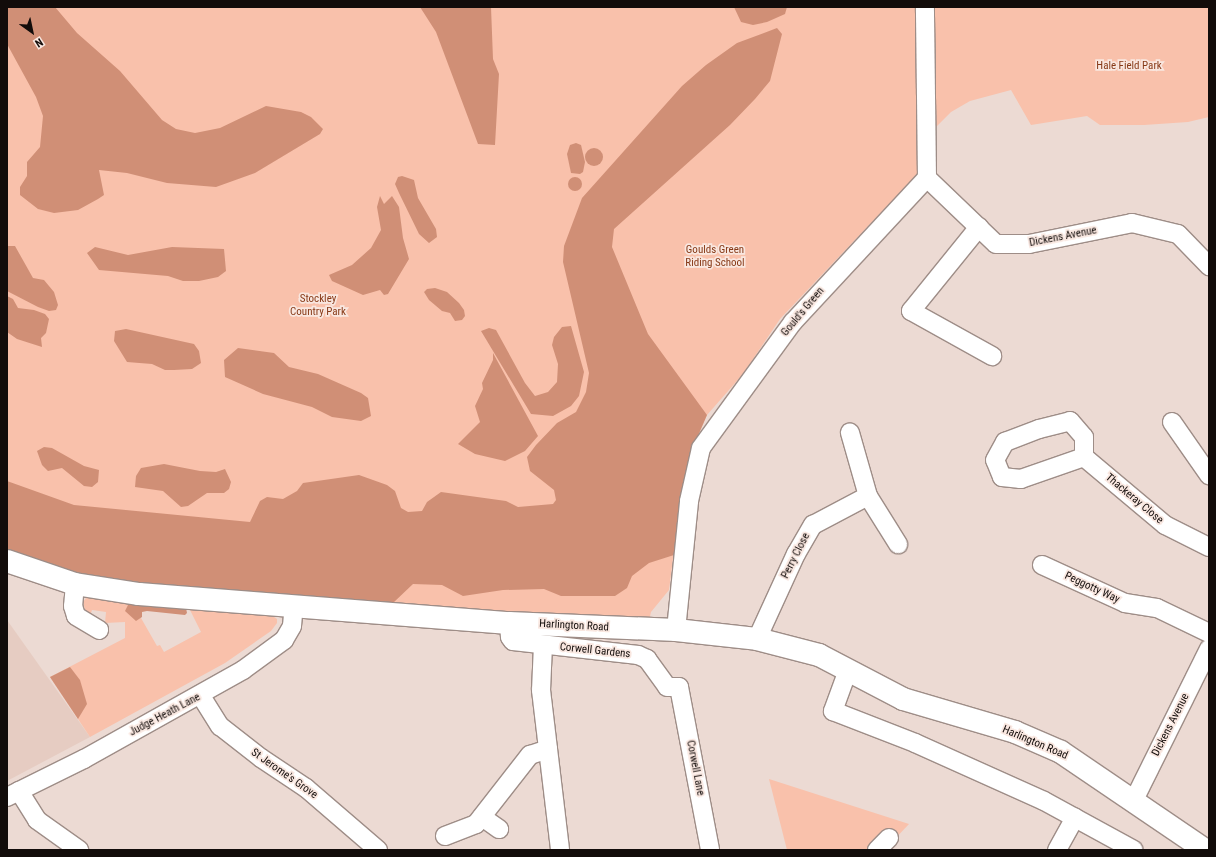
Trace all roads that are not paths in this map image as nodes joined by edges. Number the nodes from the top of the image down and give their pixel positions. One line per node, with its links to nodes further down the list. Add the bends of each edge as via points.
1 (925, 7): 2 (street)
2 (927, 178): 3 (street, Dickens Avenue); 19 (street, Gould's Green, via 793,322 701,448 689,501)
3 (979, 227): 4 (street, Dickens Avenue, via 996,244 1029,244 1132,223 1178,234); 5 (street, via 911,312)
4 (1209, 266)
5 (992, 356)
6 (1172, 422): 9 (street)
7 (850, 433): 10 (street)
8 (1084, 457): 8 (street, via 1084,437 1070,421 1005,442 995,460 1002,477 1021,479); 12 (street, Thackeray Close, via 1165,525)
9 (1209, 475)
10 (868, 496): 11 (street); 21 (street, Perry Close, via 813,525 796,554)
11 (898, 544)
12 (1209, 546)
13 (7, 561): 15 (main road, Harlington Road)
14 (1042, 565): 20 (street, Peggotty Way, via 1125,603 1157,608)
15 (75, 584): 16 (main road, Harlington Road, via 139,594); 18 (street, via 73,606 76,616 86,625)
16 (294, 605): 17 (main road, Harlington Road); 26 (street, Judge Heath Lane, via 292,626 284,640 244,670)
17 (509, 622): 19 (main road, Harlington Road); 22 (street, Corwell Gardens, via 510,637 513,641)
18 (98, 630)
19 (676, 630): 21 (main road, Harlington Road)
20 (1209, 633)
21 (757, 639): 24 (main road, Harlington Road, via 818,655)
22 (543, 645): 25 (street, Corwell Gardens, via 638,655 647,659 667,687); 27 (street, via 541,690)
23 (1209, 649): 29 (street, Dickens Avenue)
24 (848, 670): 29 (main road, Harlington Road, via 903,699 1015,732 1061,752); 31 (street, via 833,711 915,743 1044,801)
25 (679, 687): 37 (street, Corwell Lane)
26 (201, 696): 28 (street, Judge Heath Lane); 34 (street, St Jerome's Grove, via 216,720 242,744 300,784)
27 (548, 749): 30 (street, via 530,755); 36 (street)
28 (13, 794): 35 (street, via 37,820)
29 (1134, 800): 40 (main road, Harlington Road)
30 (482, 817): 32 (street); 33 (street, via 466,829)
31 (1075, 818): 38 (street); 39 (street)
32 (498, 829)
33 (445, 836)
34 (374, 849)
35 (79, 850)
36 (560, 850)
37 (710, 850)
38 (1057, 850)
39 (1134, 850)
40 (1205, 850)

